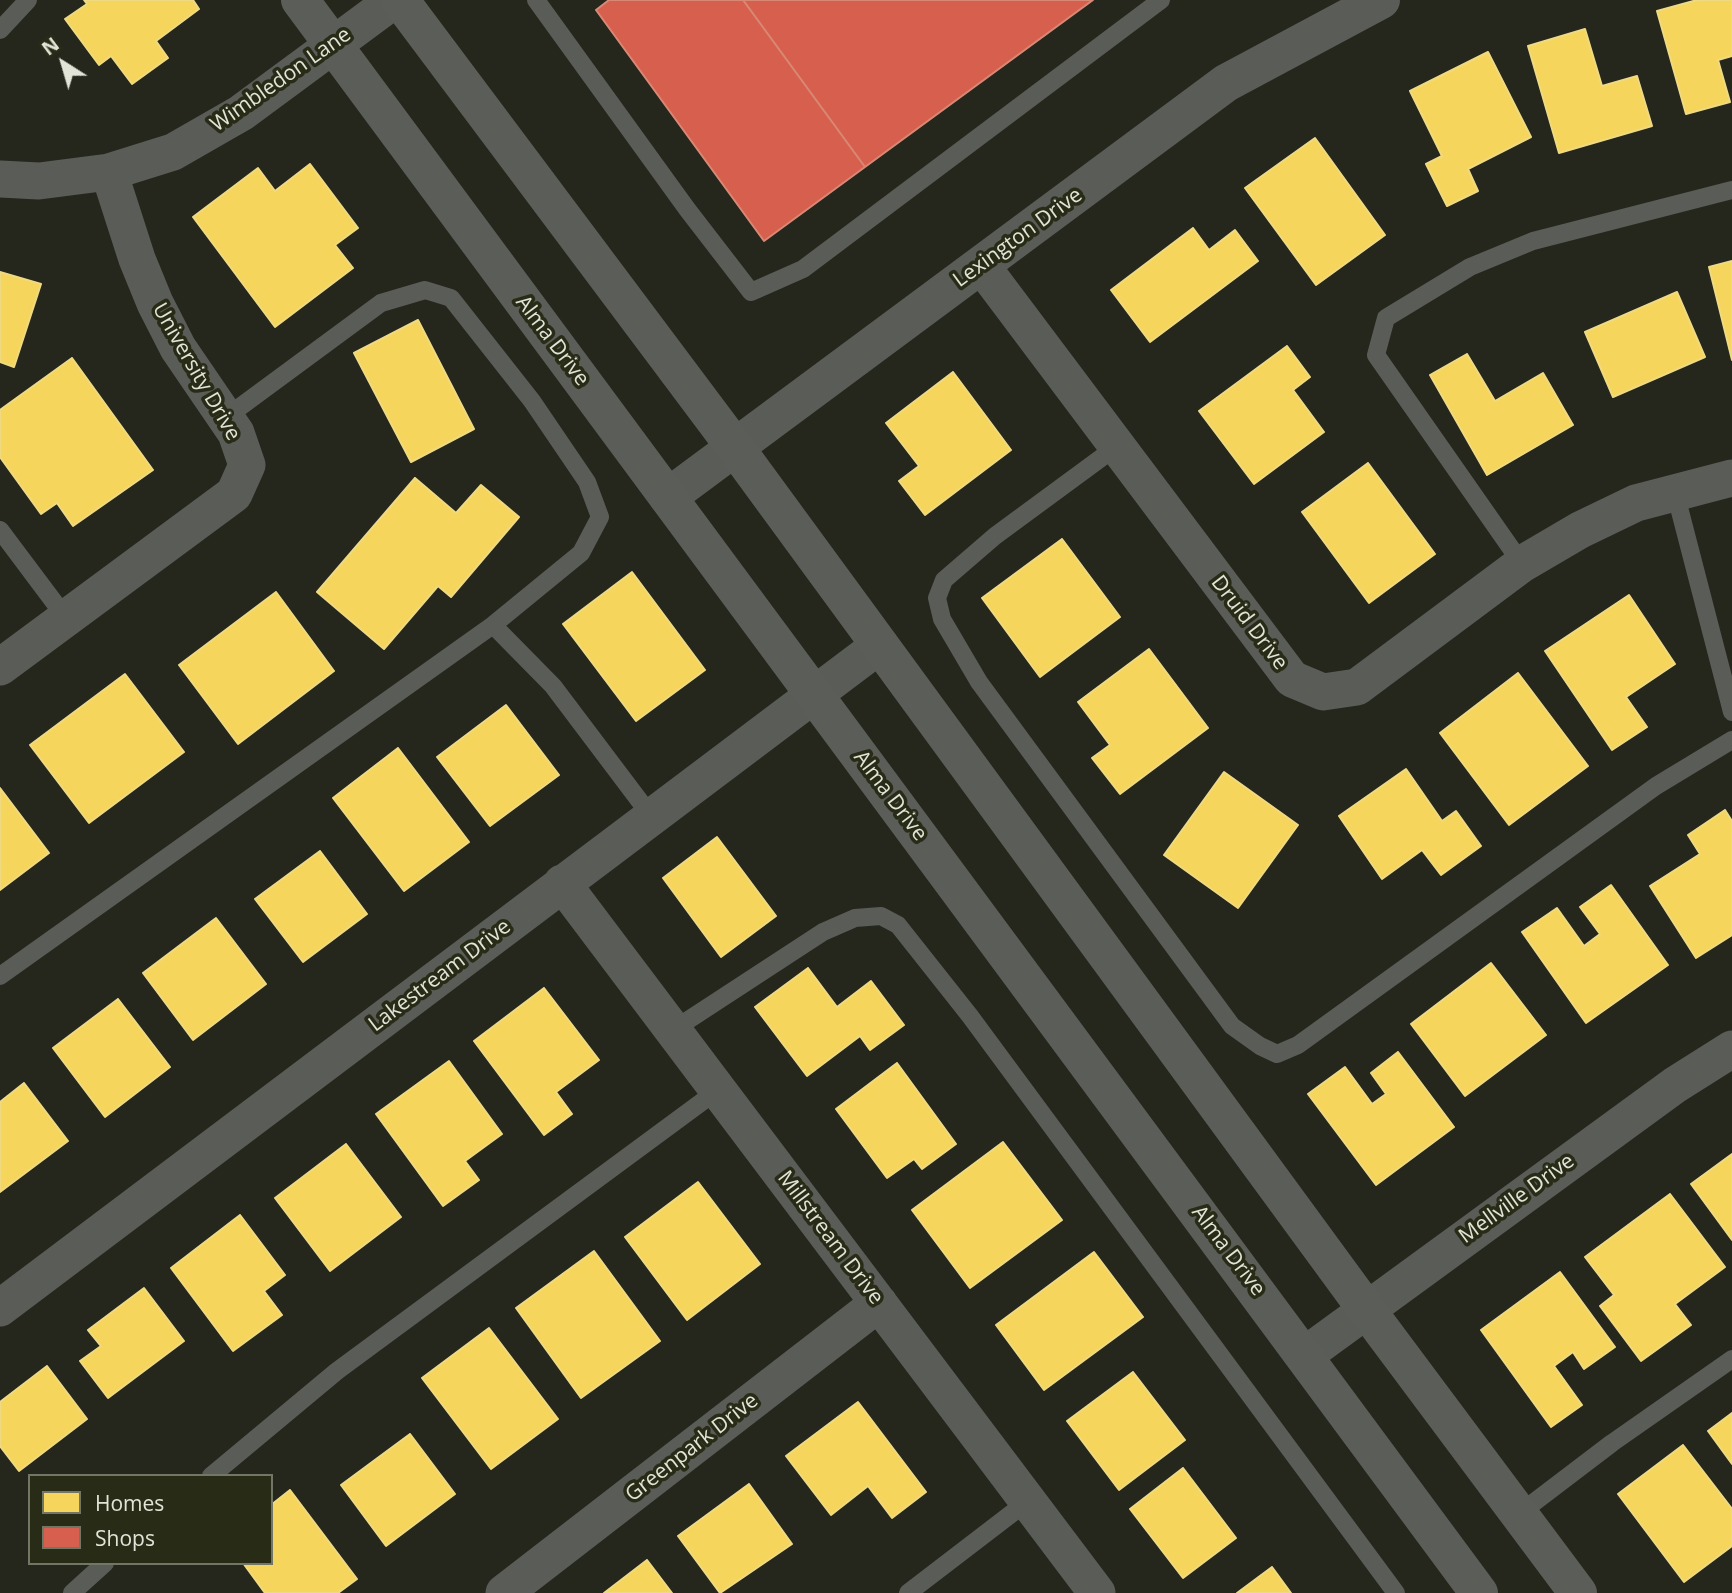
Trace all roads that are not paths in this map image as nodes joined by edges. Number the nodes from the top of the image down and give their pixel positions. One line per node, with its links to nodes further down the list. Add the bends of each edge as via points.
1 (28, 0): 8 (lane)
2 (300, 0): 9 (main road, Alma Drive)
3 (394, 0): 9 (street, Wimbledon Lane)
4 (400, 0): 15 (main road)
5 (536, 0): 6 (lane, via 751,292 803,269)
6 (1161, 0)
7 (1381, 0): 13 (street, Lexington Drive, via 1226,83)
8 (0, 30)
9 (332, 45): 10 (street, Wimbledon Lane, via 241,113 173,152); 19 (main road, Alma Drive)
10 (109, 172): 11 (street, Wimbledon Lane, via 40,181); 14 (street, University Drive, via 155,303 177,348)
11 (0, 178)
12 (1732, 190): 21 (lane, via 1533,241 1470,267 1386,318 1376,355)
13 (981, 265): 15 (street, Lexington Drive); 16 (street, Druid Drive)
14 (225, 418): 22 (street, University Drive, via 236,433 247,465 234,494); 23 (lane, via 381,303 425,290 451,298 572,459 587,482 600,517 581,553)
15 (734, 446): 19 (street, Lexington Drive); 24 (main road)
16 (1116, 447): 21 (street, Druid Drive, via 1292,679 1323,692 1357,687); 28 (lane, via 960,564 944,580 937,598 942,619 979,682 1233,1026 1260,1046 1277,1054 1298,1045 1656,786)
17 (1732, 478): 18 (street, Druid Drive)
18 (1675, 492): 21 (street, Druid Drive, via 1636,503); 27 (lane)
19 (668, 497): 26 (main road, Alma Drive)
20 (0, 530): 22 (lane)
21 (1522, 564)
22 (66, 618): 25 (street, University Drive)
23 (493, 625): 29 (lane, via 553,685); 31 (lane)
24 (880, 645): 26 (street, Lakestream Drive); 37 (main road)
25 (0, 667)
26 (813, 694): 29 (street, Lakestream Drive); 38 (main road, Alma Drive)
27 (1732, 712)
28 (1732, 740)
29 (651, 816): 30 (street, Lakestream Drive)
30 (562, 883): 32 (street, Millstream Drive); 36 (street, Lakestream Drive)
31 (0, 976)
32 (673, 1030): 34 (street, Millstream Drive); 48 (lane, via 823,932 855,918 881,916 898,925)
33 (1732, 1049): 37 (street, Mellville Drive, via 1675,1085)
34 (718, 1090): 35 (street, Millstream Drive); 40 (lane, via 337,1371)
35 (879, 1303): 41 (street, Millstream Drive); 45 (street, Greenpark Drive)
36 (0, 1308)
37 (1366, 1309): 38 (street, Mellville Drive); 42 (main road)
38 (1305, 1355): 49 (main road, Alma Drive)
39 (1732, 1359): 42 (lane)
40 (213, 1474)
41 (1028, 1501): 46 (lane); 47 (street, Millstream Drive)
42 (1520, 1513): 50 (main road)
43 (103, 1565): 44 (lane)
44 (72, 1593)
45 (504, 1593)
46 (908, 1593)
47 (1097, 1593)
48 (1396, 1593)
49 (1479, 1593)
50 (1578, 1593)

